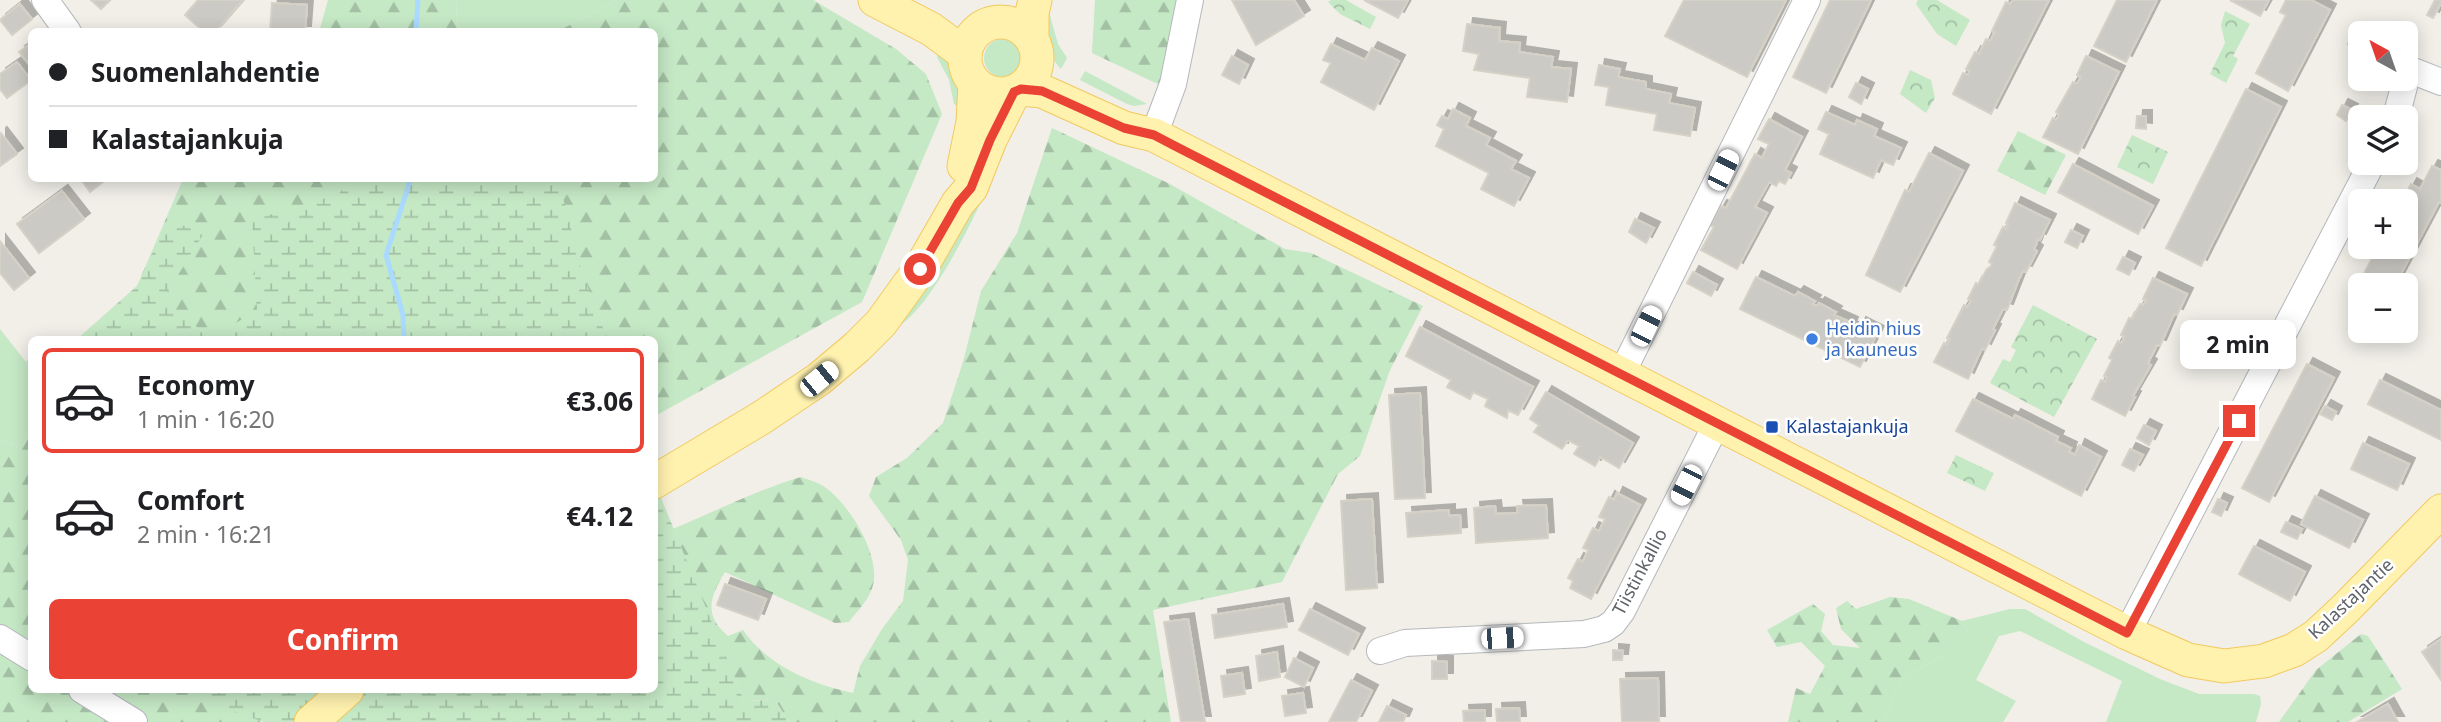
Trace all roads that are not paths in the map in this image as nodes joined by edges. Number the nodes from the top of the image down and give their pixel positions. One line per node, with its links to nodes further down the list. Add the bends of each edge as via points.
1 (46, 0): 7 (street)
2 (874, 0): 8 (main road, via 931,29)
3 (920, 0): 8 (main road)
4 (1035, 0): 9 (main road)
5 (1191, 0): 13 (street, via 1174,84)
6 (1807, 0): 16 (street)
7 (65, 28)
8 (984, 38): 9 (main road, via 1002,22 1020,27); 12 (main road, via 993,93); 15 (main road)
9 (1035, 46): 12 (main road, via 1035,69); 13 (main road, Kalastajantie, via 1056,73 1132,115)
10 (2418, 73): 11 (street)
11 (2441, 82)
12 (1017, 90): 13 (main road, Kalastajantie, via 1042,91 1124,128); 15 (main road, via 971,188)
13 (1154, 135): 16 (main road, Kalastajantie)
14 (2366, 175): 20 (street)
15 (958, 203): 18 (main road, via 920,269 858,347 761,418)
16 (1622, 373): 17 (main road, Kalastajantie)
17 (1717, 423): 20 (main road, Kalastajantie); 22 (street, Tiistinkallio, via 1613,623 1584,634 1405,643)
18 (658, 480)
19 (2441, 511): 20 (main road, Kalastajantie, via 2346,608 2294,650 2264,661 2224,666 2188,660)
20 (2127, 633)
21 (0, 638): 23 (street)
22 (1380, 651)
23 (28, 656)
24 (87, 693): 26 (street)
25 (344, 693): 27 (main road)
26 (134, 722)
27 (311, 722)

